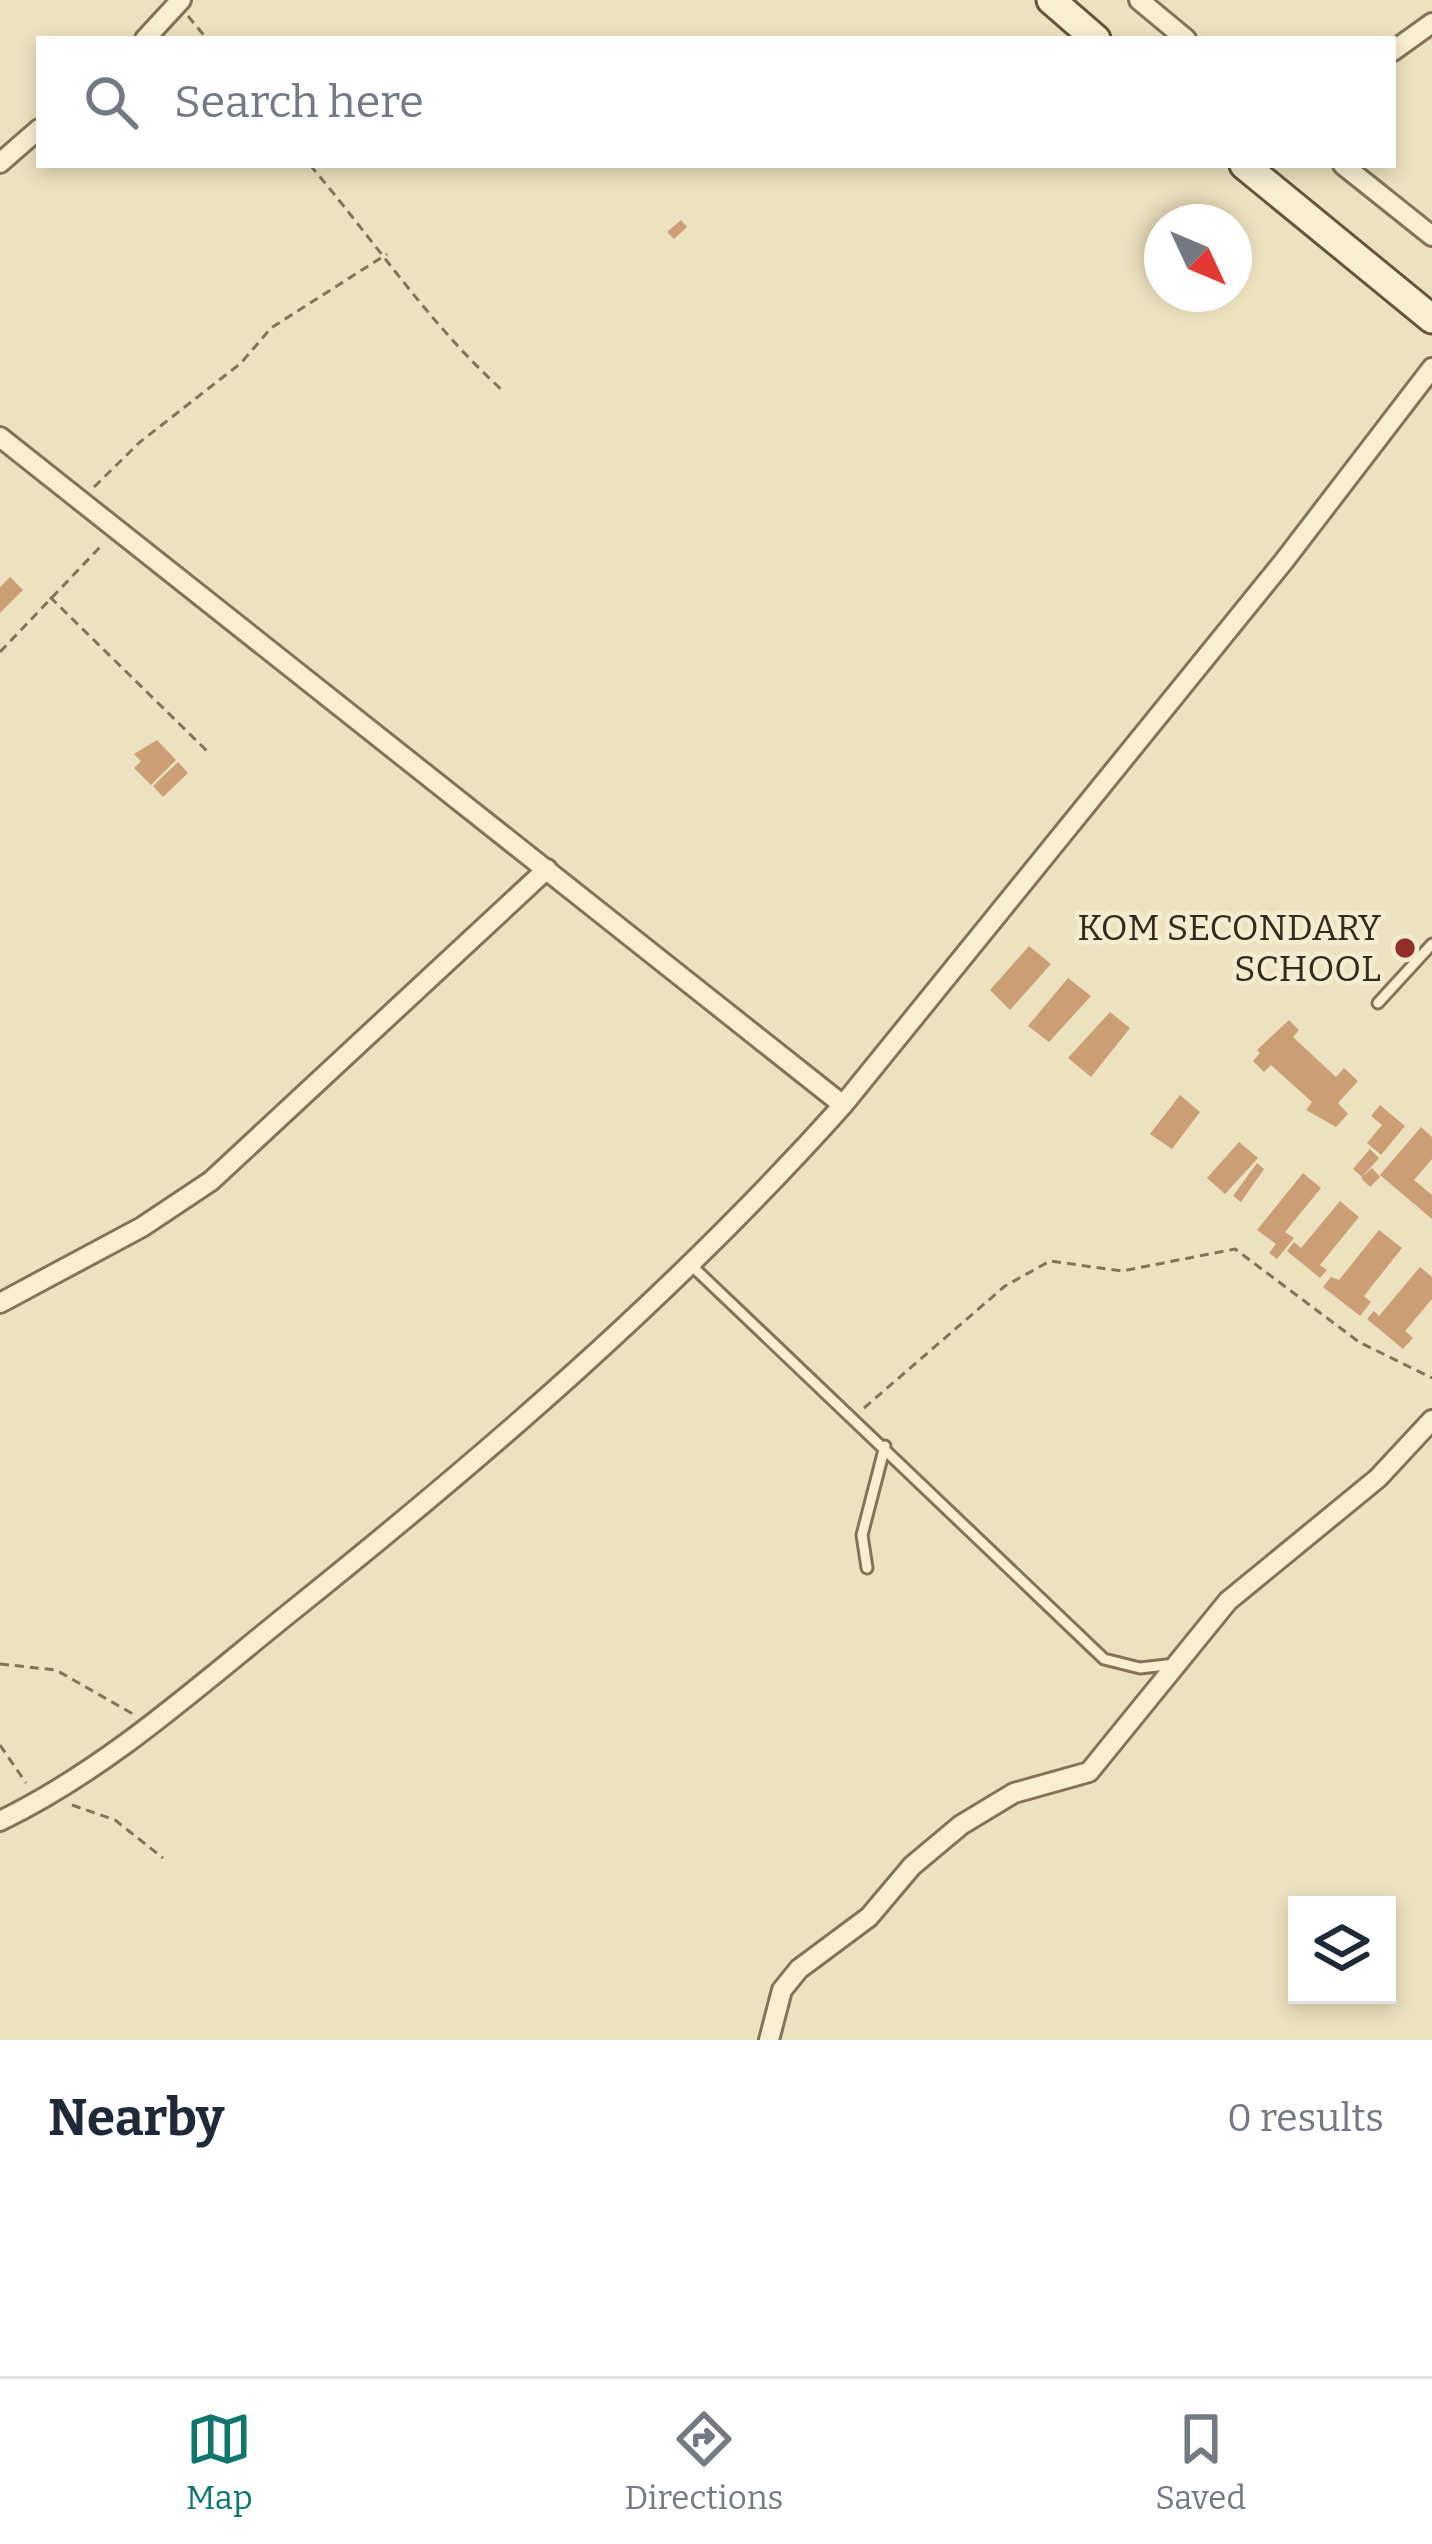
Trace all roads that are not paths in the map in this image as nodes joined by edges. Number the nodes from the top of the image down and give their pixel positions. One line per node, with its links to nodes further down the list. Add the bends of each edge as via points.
1 (1051, 0): 6 (main road)
2 (1139, 0): 7 (street)
3 (180, 3): 5 (street)
4 (1432, 23): 8 (street)
5 (148, 36)
6 (1093, 36)
7 (1182, 36)
8 (1396, 49)
9 (36, 132): 10 (street)
10 (0, 163)
11 (1248, 168): 14 (main road)
12 (1347, 168): 13 (street)
13 (1432, 236)
14 (1432, 319)
15 (1432, 368): 20 (street)
16 (0, 437): 17 (street)
17 (547, 869): 20 (street); 22 (street, via 211,1181)
18 (1432, 944): 19 (lane)
19 (1378, 1003)
20 (843, 1105): 21 (street)
21 (688, 1263): 24 (lane); 27 (street, via 489,1452 158,1720)
22 (0, 1303)
23 (1432, 1420): 26 (street, via 1387,1470 1228,1601)
24 (885, 1446): 25 (lane, via 862,1535); 26 (lane, via 1104,1659 1140,1668)
25 (867, 1568)
26 (1180, 1664): 28 (street, via 1089,1772 1014,1793 961,1825 869,1917 799,1969 782,1990)
27 (0, 1822)
28 (769, 2040)

